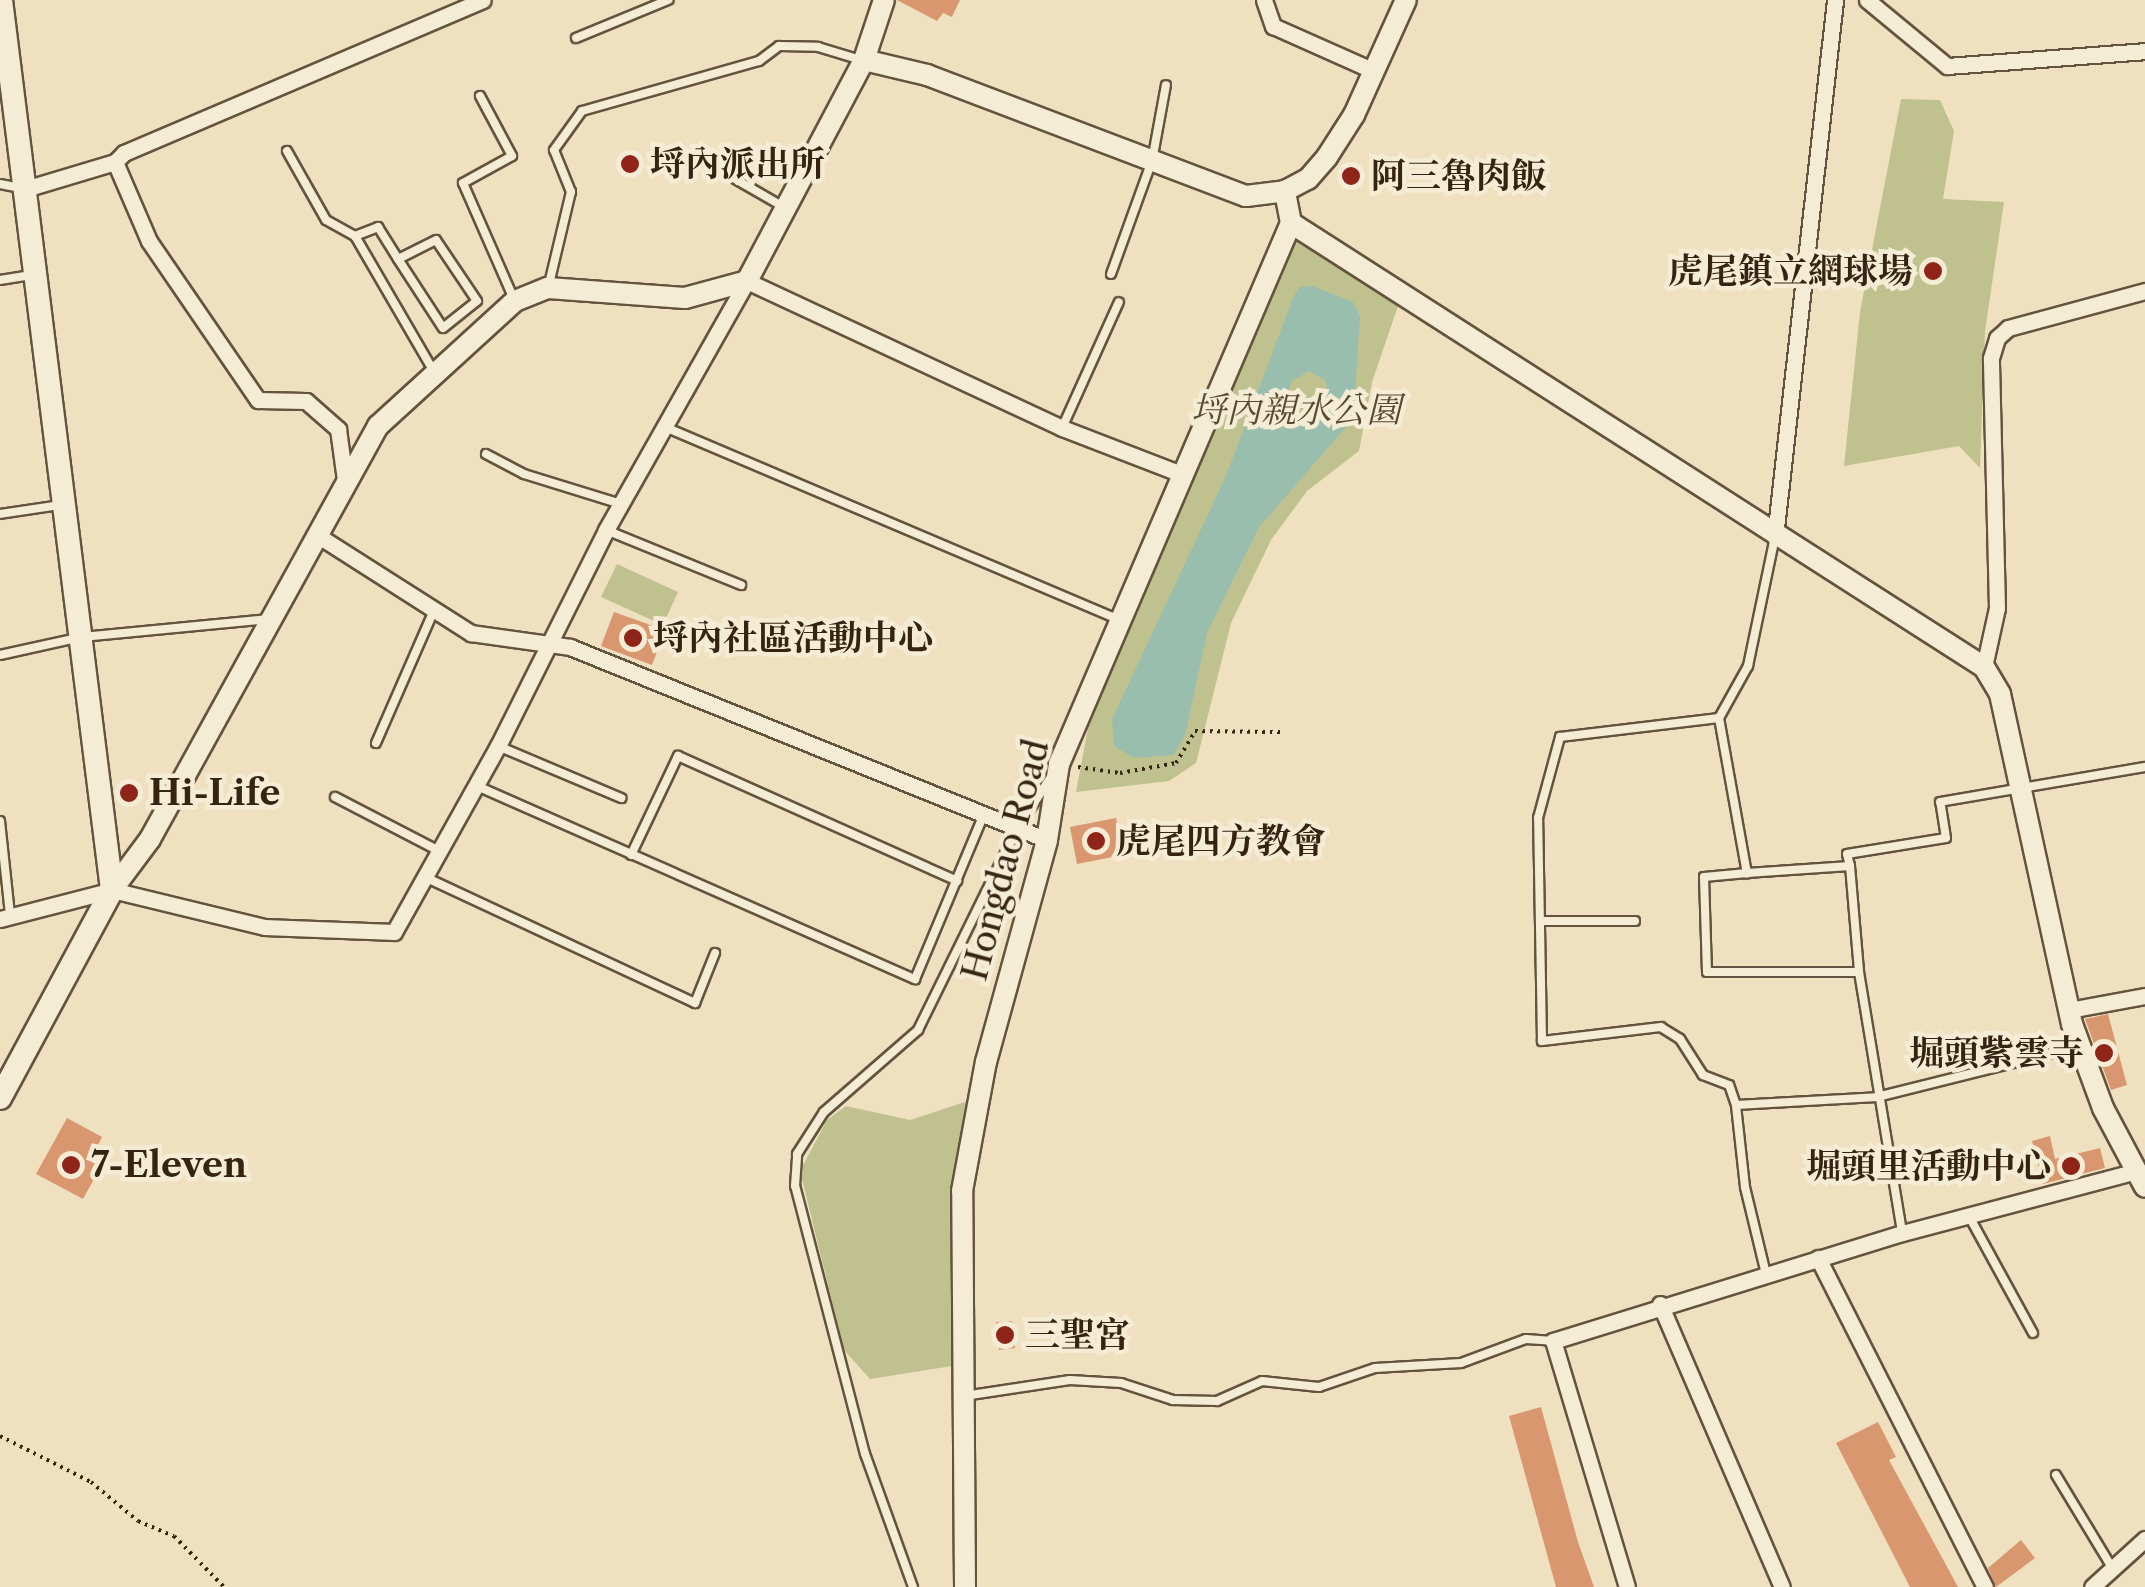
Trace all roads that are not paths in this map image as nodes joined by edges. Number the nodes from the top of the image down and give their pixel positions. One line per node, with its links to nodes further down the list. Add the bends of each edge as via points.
1 (1, 0): 20 (main road)
2 (483, 0): 17 (street)
3 (668, 0): 9 (lane)
4 (884, 0): 11 (street)
5 (1264, 0): 12 (street, via 1272,26)
6 (1406, 0): 12 (street)
7 (1835, 0): 45 (street)
8 (1867, 0): 10 (street, via 1946,66)
9 (576, 38)
10 (2145, 50)
11 (864, 60): 16 (street, via 926,75); 22 (street); 30 (lane, via 818,47 779,46 760,61 582,112 554,150 571,192)
12 (1372, 70): 21 (street, via 1327,157)
13 (1166, 84): 16 (lane)
14 (480, 96): 32 (lane, via 512,156 462,183)
15 (286, 151): 24 (lane, via 326,220)
16 (1152, 161): 21 (street, via 1246,196); 27 (lane)
17 (114, 162): 20 (street); 39 (street, via 149,241 258,400 306,400 338,430)
18 (709, 164): 22 (lane)
19 (0, 184): 20 (lane)
20 (25, 189): 26 (main road)
21 (1286, 191): 23 (street)
22 (782, 206): 29 (street)
23 (1291, 224): 38 (street, Hongdao Road); 45 (street)
24 (356, 236): 25 (lane, via 378,227); 34 (lane)
25 (398, 258): 25 (lane, via 443,328 478,301 436,240)
26 (36, 274): 28 (lane); 40 (main road)
27 (1111, 274)
28 (0, 280)
29 (747, 281): 30 (street, via 685,298); 35 (street); 36 (street)
30 (548, 288): 32 (street)
31 (2145, 291): 53 (street, via 2008,328 1997,338 1991,358 1997,608)
32 (515, 301): 34 (street)
33 (1119, 302): 36 (lane)
34 (434, 370): 39 (street, via 378,426)
35 (664, 427): 41 (street); 49 (lane)
36 (1062, 428): 38 (street)
37 (486, 454): 41 (lane, via 524,474)
38 (1181, 474): 49 (street, Hongdao Road)
39 (345, 480): 44 (street)
40 (65, 504): 42 (lane); 50 (main road)
41 (621, 504): 43 (street)
42 (0, 514)
43 (606, 530): 46 (lane); 51 (street)
44 (316, 535): 47 (street); 48 (street)
45 (1774, 537): 53 (street); 54 (lane, via 1748,666)
46 (741, 585)
47 (434, 610): 51 (street, via 471,632); 55 (lane)
48 (274, 619): 50 (lane); 73 (street, via 150,839)
49 (1119, 620): 57 (street, Hongdao Road)
50 (82, 636): 52 (lane); 73 (main road)
51 (547, 643): 56 (street); 63 (street, via 786,733)
52 (0, 656)
53 (1984, 667): 60 (street, via 2000,694)
54 (1719, 718): 70 (lane); 75 (lane, via 1560,737 1538,818)
55 (376, 743)
56 (498, 746): 59 (street); 62 (lane)
57 (1059, 764): 65 (lane); 66 (street, Hongdao Road)
58 (2145, 767): 60 (lane)
59 (478, 786): 67 (street); 68 (lane)
60 (2021, 786): 69 (lane, via 1940,802 1946,838 1846,854); 80 (street)
61 (335, 797): 67 (lane)
62 (621, 798)
63 (982, 818): 65 (street); 72 (lane)
64 (0, 821): 74 (lane)
65 (1017, 830): 66 (street); 97 (lane, via 918,1030 824,1112 797,1154 795,1186 865,1454)
66 (1047, 840): 93 (street, Hongdao Road, via 986,1062 962,1190)
67 (441, 852): 71 (street)
68 (631, 855): 72 (lane, via 678,756); 72 (lane, via 915,979)
69 (1850, 866): 70 (lane); 78 (lane)
70 (1747, 873): 78 (lane, via 1704,877 1707,972)
71 (427, 878): 73 (street, via 404,922 378,934 265,927); 77 (lane, via 695,1002)
72 (957, 881)
73 (112, 890): 74 (street); 83 (main road)
74 (5, 917)
75 (1540, 921): 76 (lane); 84 (lane, via 1542,1041 1660,1027 1680,1039 1703,1075 1730,1085)
76 (1635, 921)
77 (715, 953)
78 (1860, 972): 82 (lane)
79 (2145, 996): 80 (street)
80 (2069, 1010): 81 (street)
81 (2079, 1047): 82 (lane); 85 (street)
82 (1877, 1097): 84 (lane); 87 (lane, via 1892,1146)
83 (0, 1098)
84 (1736, 1105): 89 (lane, via 1745,1186)
85 (2142, 1176): 86 (street)
86 (1970, 1218): 87 (street); 91 (lane)
87 (1902, 1233): 88 (street)
88 (1818, 1258): 89 (street); 101 (street)
89 (1766, 1274): 90 (street)
90 (1660, 1304): 92 (street); 100 (street)
91 (2033, 1333)
92 (1553, 1342): 93 (lane, via 1526,1339 1461,1363 1375,1368 1319,1386 1262,1381 1216,1401 1173,1400 1121,1383 1070,1380); 99 (street)
93 (962, 1396): 98 (street, Hongdao Road)
94 (2056, 1475): 96 (lane)
95 (2145, 1539): 96 (street)
96 (2110, 1564): 102 (street)
97 (912, 1587)
98 (965, 1587)
99 (1628, 1587)
100 (1782, 1587)
101 (1985, 1587)
102 (2092, 1587)

